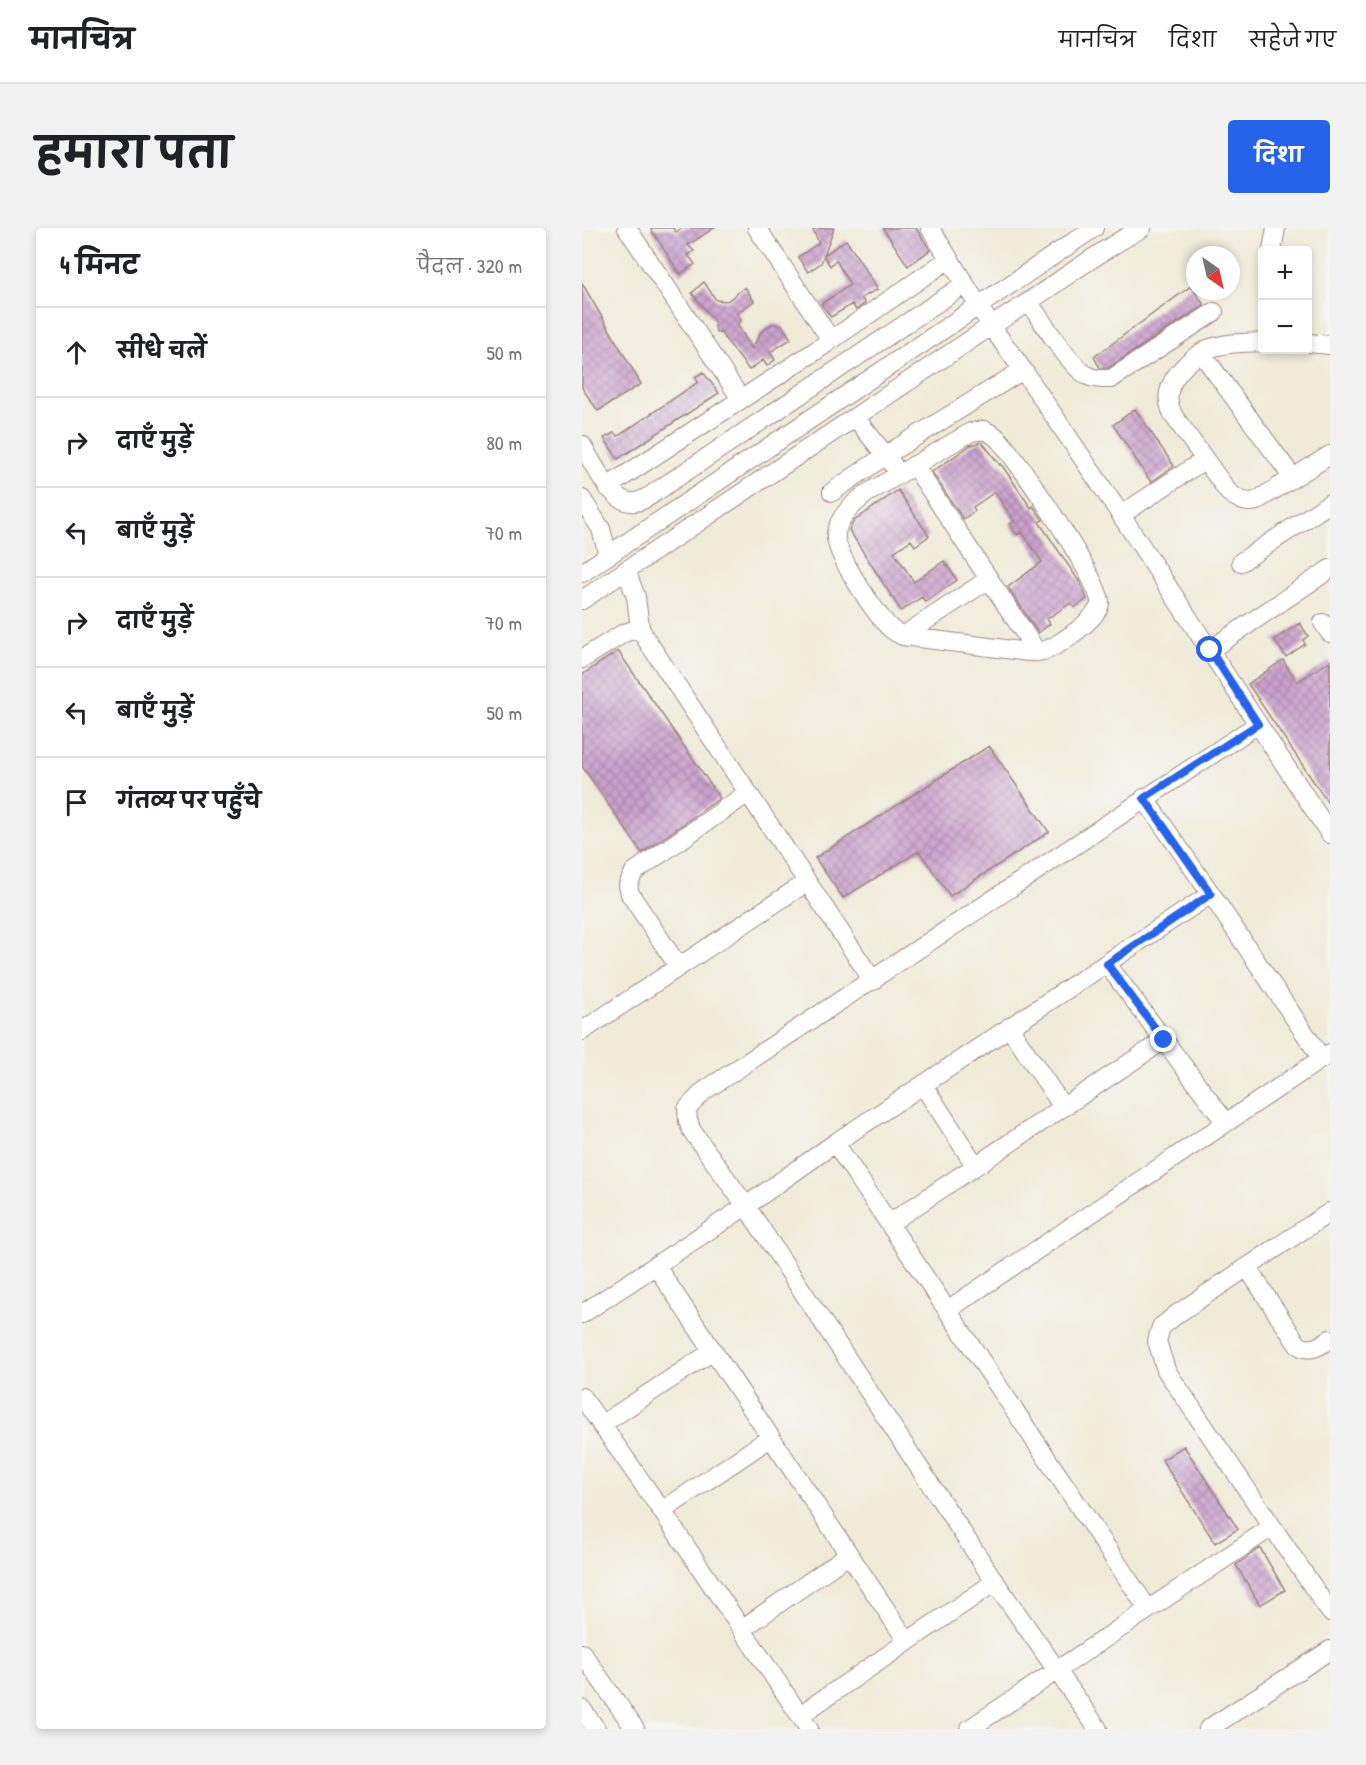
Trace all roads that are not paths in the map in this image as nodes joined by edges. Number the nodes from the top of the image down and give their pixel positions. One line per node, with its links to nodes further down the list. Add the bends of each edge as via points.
1 (627, 228): 24 (street)
2 (757, 228): 15 (street)
3 (930, 228): 9 (street)
4 (1094, 228): 12 (street)
5 (1142, 228): 7 (street)
6 (1276, 228): 8 (street)
7 (1111, 236): 11 (street)
8 (1273, 246)
9 (949, 259): 10 (street); 15 (street)
10 (965, 284): 12 (street); 22 (street)
11 (1029, 303): 13 (street, via 1072,362 1087,376 1099,380 1112,379); 14 (street)
12 (979, 306): 14 (street); 23 (street)
13 (1214, 312)
14 (991, 326): 21 (street); 25 (street)
15 (831, 340): 19 (street)
16 (1258, 342): 20 (street, via 1231,344)
17 (1312, 343): 18 (street)
18 (1330, 345)
19 (814, 352): 22 (street); 24 (street)
20 (1202, 354): 28 (street, via 1183,367 1169,391 1169,403); 31 (street)
21 (1023, 370): 27 (street); 36 (street)
22 (827, 375): 23 (street); 32 (street, via 644,499 627,502)
23 (843, 398): 37 (street)
24 (741, 399): 32 (street)
25 (855, 417): 27 (street); 40 (street)
26 (582, 445): 32 (street)
27 (886, 456): 30 (street); 33 (street)
28 (1204, 459): 31 (street, via 1229,493 1248,503); 36 (street)
29 (1328, 460): 31 (street)
30 (907, 469): 42 (street); 45 (street, via 852,506 836,534 843,559 873,607); 47 (street, via 971,432 984,430 1004,445 1052,514 1097,589 1101,603 1094,616 1051,648)
31 (1293, 478)
32 (607, 487)
33 (832, 492)
34 (582, 499): 37 (street, via 601,529)
35 (1330, 503): 38 (street)
36 (1121, 515): 46 (street)
37 (608, 555): 41 (street)
38 (1241, 562)
39 (1330, 569): 46 (street)
40 (626, 570): 43 (street); 44 (street, via 636,597)
41 (582, 573)
42 (989, 579): 45 (street); 47 (street)
43 (582, 600)
44 (640, 628): 48 (street, via 616,637); 50 (street)
45 (903, 636): 47 (street)
46 (1210, 650): 49 (street)
47 (1037, 652)
48 (582, 659)
49 (1258, 724): 51 (street); 52 (street)
50 (748, 793): 53 (street); 56 (street, via 658,854 630,878 630,894)
51 (1144, 798): 54 (street); 57 (street)
52 (1330, 834)
53 (807, 882): 56 (street); 57 (street)
54 (1211, 894): 55 (street); 61 (street)
55 (1107, 964): 58 (street); 60 (street)
56 (678, 966): 59 (street)
57 (873, 981): 67 (street, via 704,1091 687,1109 692,1131)
58 (1009, 1027): 62 (street); 63 (street)
59 (582, 1031)
60 (1164, 1040): 63 (street); 64 (street)
61 (1326, 1056): 64 (street)
62 (923, 1085): 65 (street); 66 (street)
63 (1063, 1107): 66 (street)
64 (1226, 1123): 72 (street)
65 (836, 1143): 67 (street); 69 (street)
66 (975, 1165): 69 (street)
67 (746, 1206): 70 (street); 82 (street)
68 (1330, 1212): 71 (street)
69 (890, 1223): 72 (street)
70 (656, 1266): 73 (street); 75 (street)
71 (1247, 1267): 74 (street, via 1298,1345 1310,1349); 80 (street, via 1161,1327 1157,1341 1166,1370)
72 (949, 1309): 83 (street)
73 (582, 1314)
74 (1330, 1339)
75 (713, 1351): 77 (street); 78 (street)
76 (582, 1396): 77 (street)
77 (601, 1425): 79 (street)
78 (770, 1438): 79 (street); 81 (street)
79 (662, 1511): 85 (street)
80 (1272, 1527): 83 (street); 84 (street)
81 (848, 1555): 85 (street); 86 (street)
82 (995, 1582): 86 (street); 89 (street)
83 (1148, 1609): 89 (street)
84 (1330, 1612)
85 (742, 1629): 91 (street)
86 (907, 1641): 91 (street)
87 (1330, 1650): 96 (street)
88 (582, 1653): 93 (street)
89 (1058, 1669): 94 (street); 95 (street)
90 (582, 1709): 92 (street)
91 (805, 1722)
92 (596, 1729)
93 (635, 1729)
94 (969, 1729)
95 (1098, 1729)
96 (1208, 1729)

